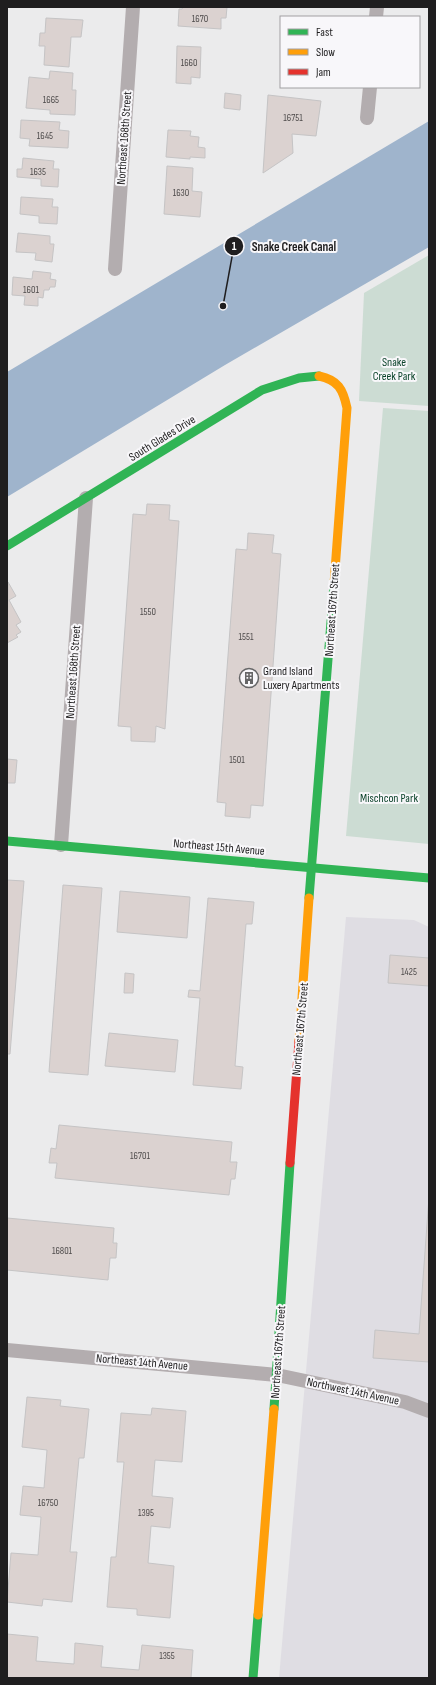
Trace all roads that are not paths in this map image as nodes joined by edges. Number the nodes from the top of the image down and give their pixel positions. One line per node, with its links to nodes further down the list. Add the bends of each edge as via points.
1 (133, 7): 4 (street, Northeast 168th Street)
2 (370, 88): 3 (street)
3 (367, 118)
4 (115, 269)
5 (336, 383): 6 (street, South Glades Drive, via 326,378 305,376 262,390); 10 (street, Northeast 167th Street, via 344,395 347,408)
6 (86, 498): 7 (street, South Glades Drive); 9 (street, Northeast 168th Street)
7 (7, 546)
8 (7, 841): 9 (street, Northeast 15th Avenue)
9 (61, 845): 10 (street, Northeast 15th Avenue)
10 (313, 868): 11 (street, Northeast 15th Avenue); 13 (street, Northeast 167th Street, via 291,1137)
11 (429, 878)
12 (7, 1350): 13 (street, Northeast 14th Avenue)
13 (277, 1375): 14 (street, Northwest 14th Avenue, via 405,1402); 15 (street, Northeast 167th Street)
14 (429, 1411)
15 (253, 1678)

